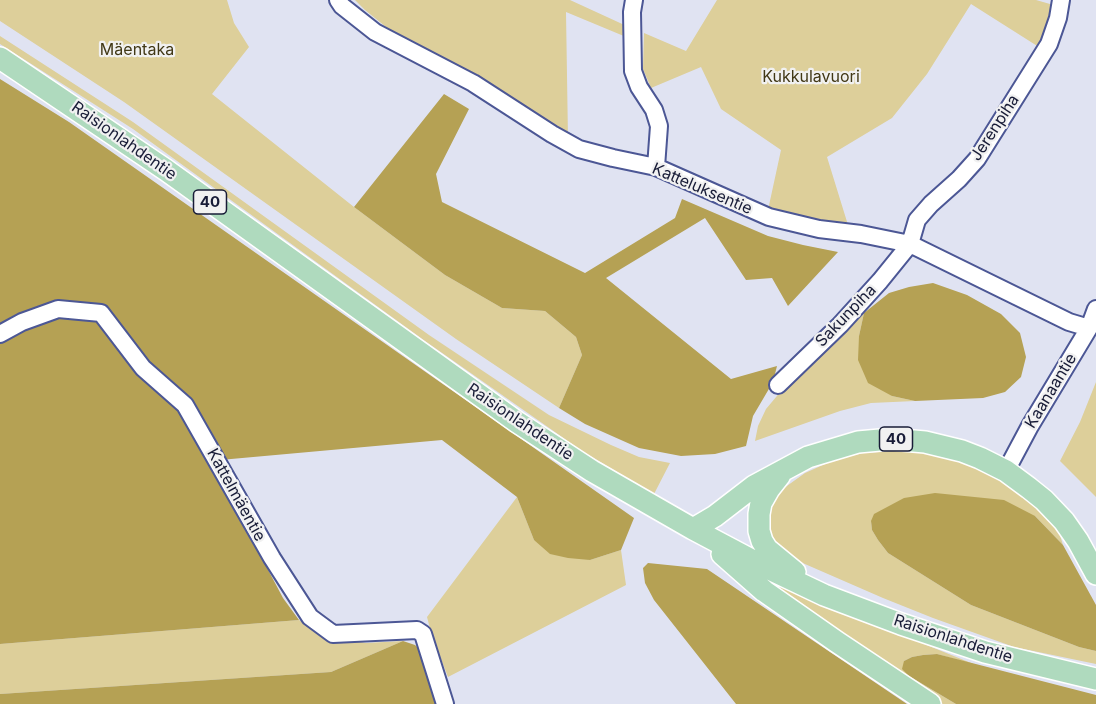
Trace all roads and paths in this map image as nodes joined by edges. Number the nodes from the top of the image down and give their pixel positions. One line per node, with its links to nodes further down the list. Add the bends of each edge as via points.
1 (338, 0): 5 (street, Katteluksentie, via 375,32 473,83 561,139 601,155)
2 (634, 0): 5 (street, via 633,71 659,126)
3 (1061, 0): 6 (street, Jerenpiha, via 1049,44 977,159 917,220)
4 (0, 58): 13 (main road, Raisionlahdentie / 40, via 166,170 518,423)
5 (656, 167): 6 (street, Katteluksentie, via 769,217)
6 (910, 244): 8 (street, Katteluksentie, via 1069,322); 10 (street, Sakunpiha, via 840,325)
7 (1096, 309): 8 (street, Kaanaantie)
8 (1089, 328): 12 (street, Kaanaantie)
9 (0, 334): 17 (street, Kattelmäentie, via 58,309 101,313 143,368 185,405 310,617 333,634 417,630 423,634)
10 (778, 385)
11 (786, 469): 12 (main road, 40, via 840,447 891,439 943,445); 13 (main road, 40, via 754,486); 15 (main road, via 761,503 758,522 762,541 774,556)
12 (1006, 471): 14 (main road, 40, via 1064,521)
13 (693, 530): 15 (main road, Raisionlahdentie); 18 (main road, via 764,591)
14 (1096, 574)
15 (824, 595): 16 (main road, Raisionlahdentie, via 974,648)
16 (1096, 680)
17 (445, 704)
18 (930, 704)

